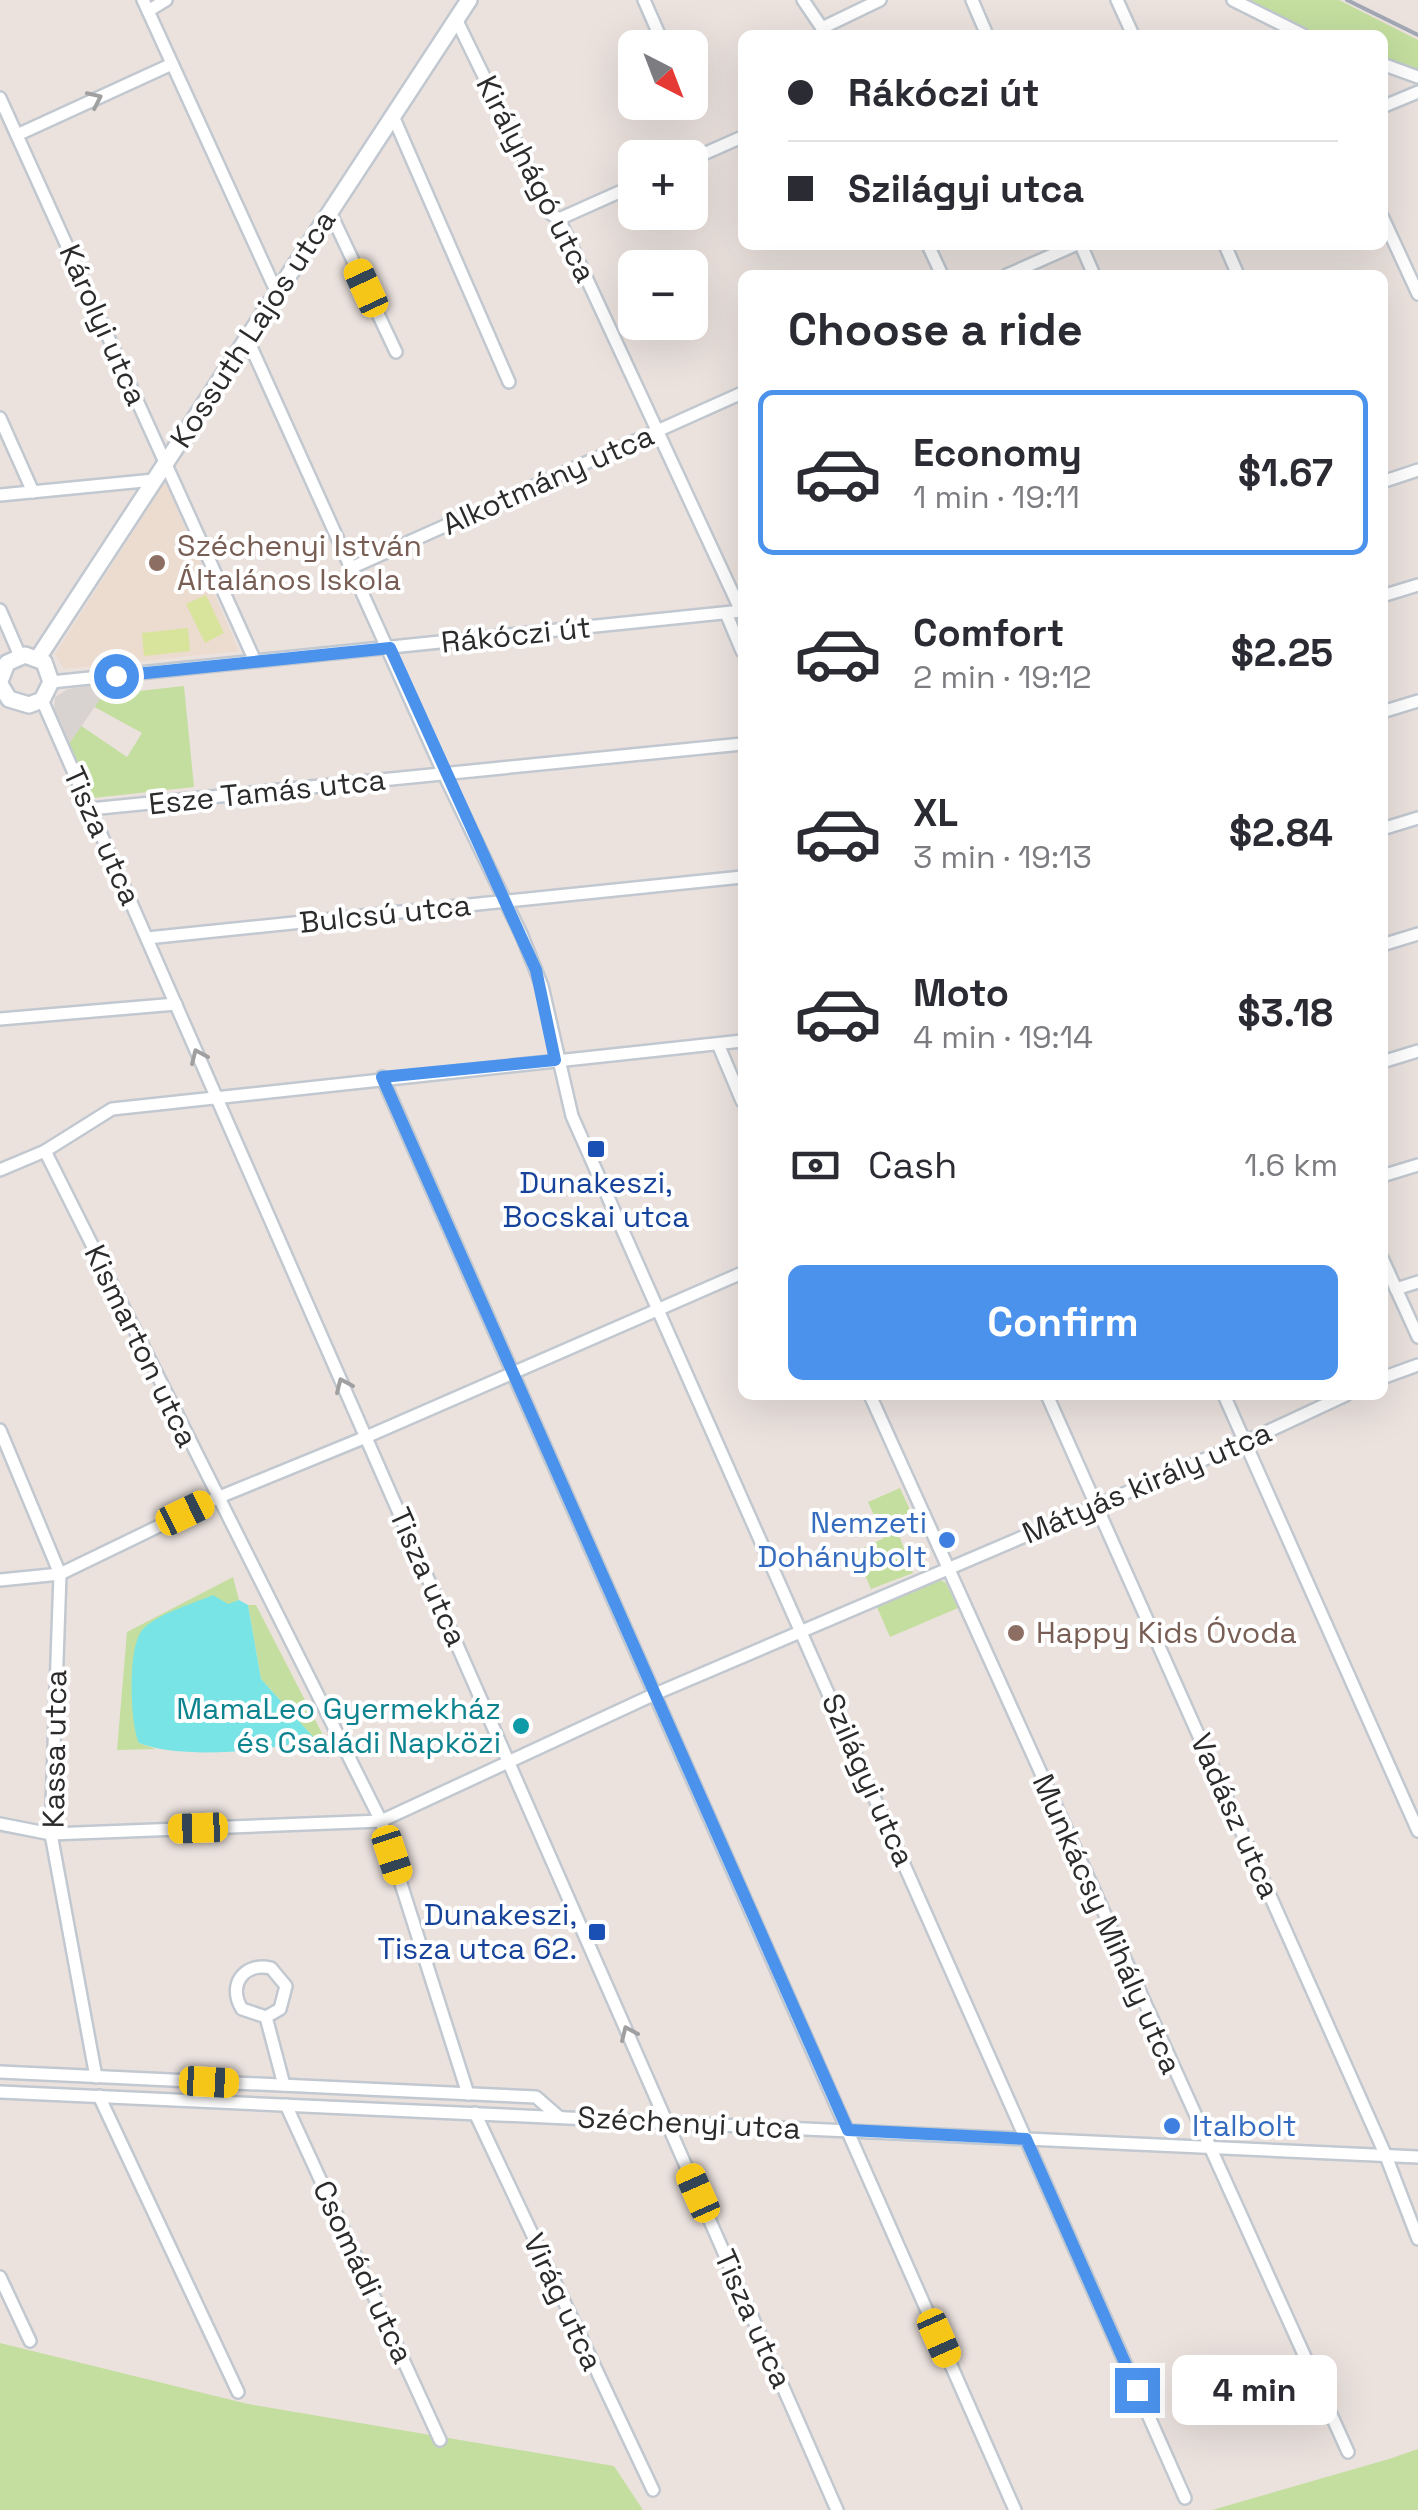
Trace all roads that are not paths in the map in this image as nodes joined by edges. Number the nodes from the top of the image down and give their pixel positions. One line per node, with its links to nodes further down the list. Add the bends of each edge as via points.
1 (166, 0): 9 (street)
2 (469, 0): 10 (street, Kossuth Lajos utca)
3 (644, 0): 11 (street)
4 (802, 0): 12 (street)
5 (880, 0): 13 (street)
6 (972, 0): 14 (street)
7 (1118, 0): 15 (street)
8 (1233, 0): 16 (street)
9 (146, 5): 17 (street)
10 (456, 19): 23 (street, Kossuth Lajos utca); 29 (street, Királyhágó utca, via 551,214)
11 (657, 30)
12 (823, 30)
13 (828, 30)
14 (985, 30)
15 (1131, 30)
16 (1292, 30)
17 (172, 64): 24 (street, one-way to 17); 33 (street)
18 (1388, 66): 19 (street)
19 (1418, 78)
20 (1418, 92): 22 (street)
21 (0, 98): 24 (street, Károlyi utca)
22 (1388, 105)
23 (393, 116): 28 (street, Kossuth Lajos utca); 37 (street)
24 (17, 135): 41 (street, Károlyi utca)
25 (738, 139): 26 (street)
26 (708, 152)
27 (618, 192): 29 (street)
28 (330, 212): 33 (street, Kossuth Lajos utca); 36 (street)
29 (559, 218): 40 (street, Királyhágó utca)
30 (1388, 229): 34 (street)
31 (1066, 250): 32 (street)
32 (1019, 270)
33 (277, 293): 35 (street, Kossuth Lajos utca)
34 (1418, 294)
35 (248, 338): 41 (street, Kossuth Lajos utca); 47 (street, Szilágyi utca)
36 (396, 352)
37 (509, 382)
38 (738, 395): 40 (street, Alkotmány utca)
39 (0, 418): 45 (street)
40 (657, 432): 47 (street, Alkotmány utca); 50 (street, Királyhágó utca)
41 (165, 464): 43 (street, Kossuth Lajos utca); 58 (street, Károlyi utca)
42 (1418, 470): 44 (street)
43 (154, 480): 45 (street); 57 (street, Kossuth Lajos utca)
44 (1388, 480)
45 (32, 492): 46 (street)
46 (0, 495)
47 (353, 567): 55 (street, Szilágyi utca)
48 (1418, 585): 49 (street)
49 (1388, 594)
50 (738, 603)
51 (0, 610): 56 (street)
52 (738, 612): 53 (street, Rákóczi út)
53 (726, 613): 54 (street); 55 (street, Rákóczi út)
54 (738, 641)
55 (390, 648): 58 (street, Rákóczi út); 66 (street, Szilágyi utca)
56 (20, 656): 57 (street); 59 (street, via 7,664)
57 (38, 658): 60 (street)
58 (255, 661): 60 (street, Rákóczi út)
59 (0, 682): 63 (street)
60 (51, 682): 61 (street)
61 (42, 700): 63 (street); 67 (street, Tisza utca)
62 (1418, 701): 64 (street)
63 (5, 706)
64 (1388, 710)
65 (738, 744): 66 (street, Esze Tamás utca)
66 (444, 774): 67 (street, Esze Tamás utca); 71 (street, Szilágyi utca)
67 (90, 810): 73 (street, Tisza utca)
68 (1418, 818): 69 (street)
69 (1388, 827)
70 (738, 877): 71 (street, Bulcsú utca)
71 (506, 901): 73 (street, Bulcsú utca); 80 (street, Szilágyi utca, via 542,986)
72 (1418, 934): 74 (street)
73 (147, 938): 75 (street, Tisza utca)
74 (1388, 944)
75 (176, 1004): 76 (street); 84 (street, Tisza utca, one-way to 75)
76 (0, 1018)
77 (738, 1042): 78 (street)
78 (718, 1044): 80 (street); 83 (street)
79 (1418, 1051): 81 (street)
80 (555, 1060): 82 (street); 93 (street, Szilágyi utca, via 572,1116)
81 (1388, 1060)
82 (382, 1077): 84 (street); 96 (street)
83 (738, 1092)
84 (216, 1096): 85 (street, via 112,1109); 103 (street, Tisza utca, one-way to 84)
85 (44, 1151): 87 (street); 105 (street, Kismarton utca)
86 (1418, 1165): 88 (street)
87 (0, 1170)
88 (1388, 1174)
89 (1388, 1271): 92 (street)
90 (738, 1275): 93 (street)
91 (1418, 1282): 92 (street)
92 (1396, 1289): 94 (street)
93 (660, 1309): 96 (street); 110 (street, Szilágyi utca)
94 (1418, 1336)
95 (1418, 1365): 97 (street)
96 (513, 1373): 103 (street); 111 (street)
97 (1388, 1376)
98 (872, 1400): 107 (street, Munkácsy Mihály utca)
99 (1049, 1400): 106 (street, Vadász utca)
100 (1226, 1400): 104 (street)
101 (1335, 1400): 104 (street, Mátyás király utca)
102 (0, 1430): 108 (street, Kassa utca)
103 (366, 1438): 105 (street); 112 (street, Tisza utca)
104 (1245, 1442): 106 (street, Mátyás király utca); 115 (street)
105 (216, 1498): 108 (street); 113 (street, Kismarton utca)
106 (1096, 1506): 107 (street, Mátyás király utca); 131 (street, Vadász utca)
107 (946, 1568): 110 (street, Mátyás király utca); 130 (street, Munkácsy Mihály utca)
108 (60, 1574): 109 (street); 116 (street, Kassa utca)
109 (0, 1580)
110 (802, 1631): 111 (street); 129 (street, Szilágyi utca)
111 (655, 1694): 112 (street); 128 (street)
112 (509, 1763): 113 (street); 127 (street, Tisza utca, one-way to 112)
113 (381, 1820): 116 (street); 122 (street, Kismarton utca)
114 (0, 1824): 116 (street)
115 (1418, 1831)
116 (51, 1834): 119 (street, Kassa utca)
117 (266, 2016): 117 (street, via 280,2009 286,1986 278,1972 255,1967 240,1976 235,1993 249,2014); 120 (street)
118 (0, 2072): 119 (street, Széchenyi utca)
119 (96, 2077): 120 (street, Széchenyi utca)
120 (284, 2085): 122 (street, Széchenyi utca)
121 (0, 2092): 123 (street, Széchenyi utca)
122 (468, 2094): 126 (street, Széchenyi utca, via 536,2097)
123 (99, 2096): 124 (street, Széchenyi utca); 136 (street)
124 (286, 2104): 125 (street, Széchenyi utca); 137 (street, Csomádi utca)
125 (475, 2113): 126 (street, Széchenyi utca); 139 (street, Virág utca)
126 (558, 2117): 127 (street, Széchenyi utca)
127 (667, 2123): 128 (street, Széchenyi utca); 141 (street, Tisza utca)
128 (848, 2130): 129 (street, Széchenyi utca); 142 (street)
129 (1026, 2139): 130 (street, Széchenyi utca); 140 (street, Szilágyi utca)
130 (1208, 2148): 131 (street, Széchenyi utca); 138 (street, Munkácsy Mihály utca)
131 (1386, 2156): 132 (street, Széchenyi utca); 133 (street, Vadász utca)
132 (1418, 2157)
133 (1418, 2239)
134 (0, 2277): 135 (street)
135 (30, 2341)
136 (238, 2392)
137 (440, 2440)
138 (1348, 2452)
139 (653, 2490)
140 (1184, 2498)
141 (837, 2510)
142 (1016, 2510)

